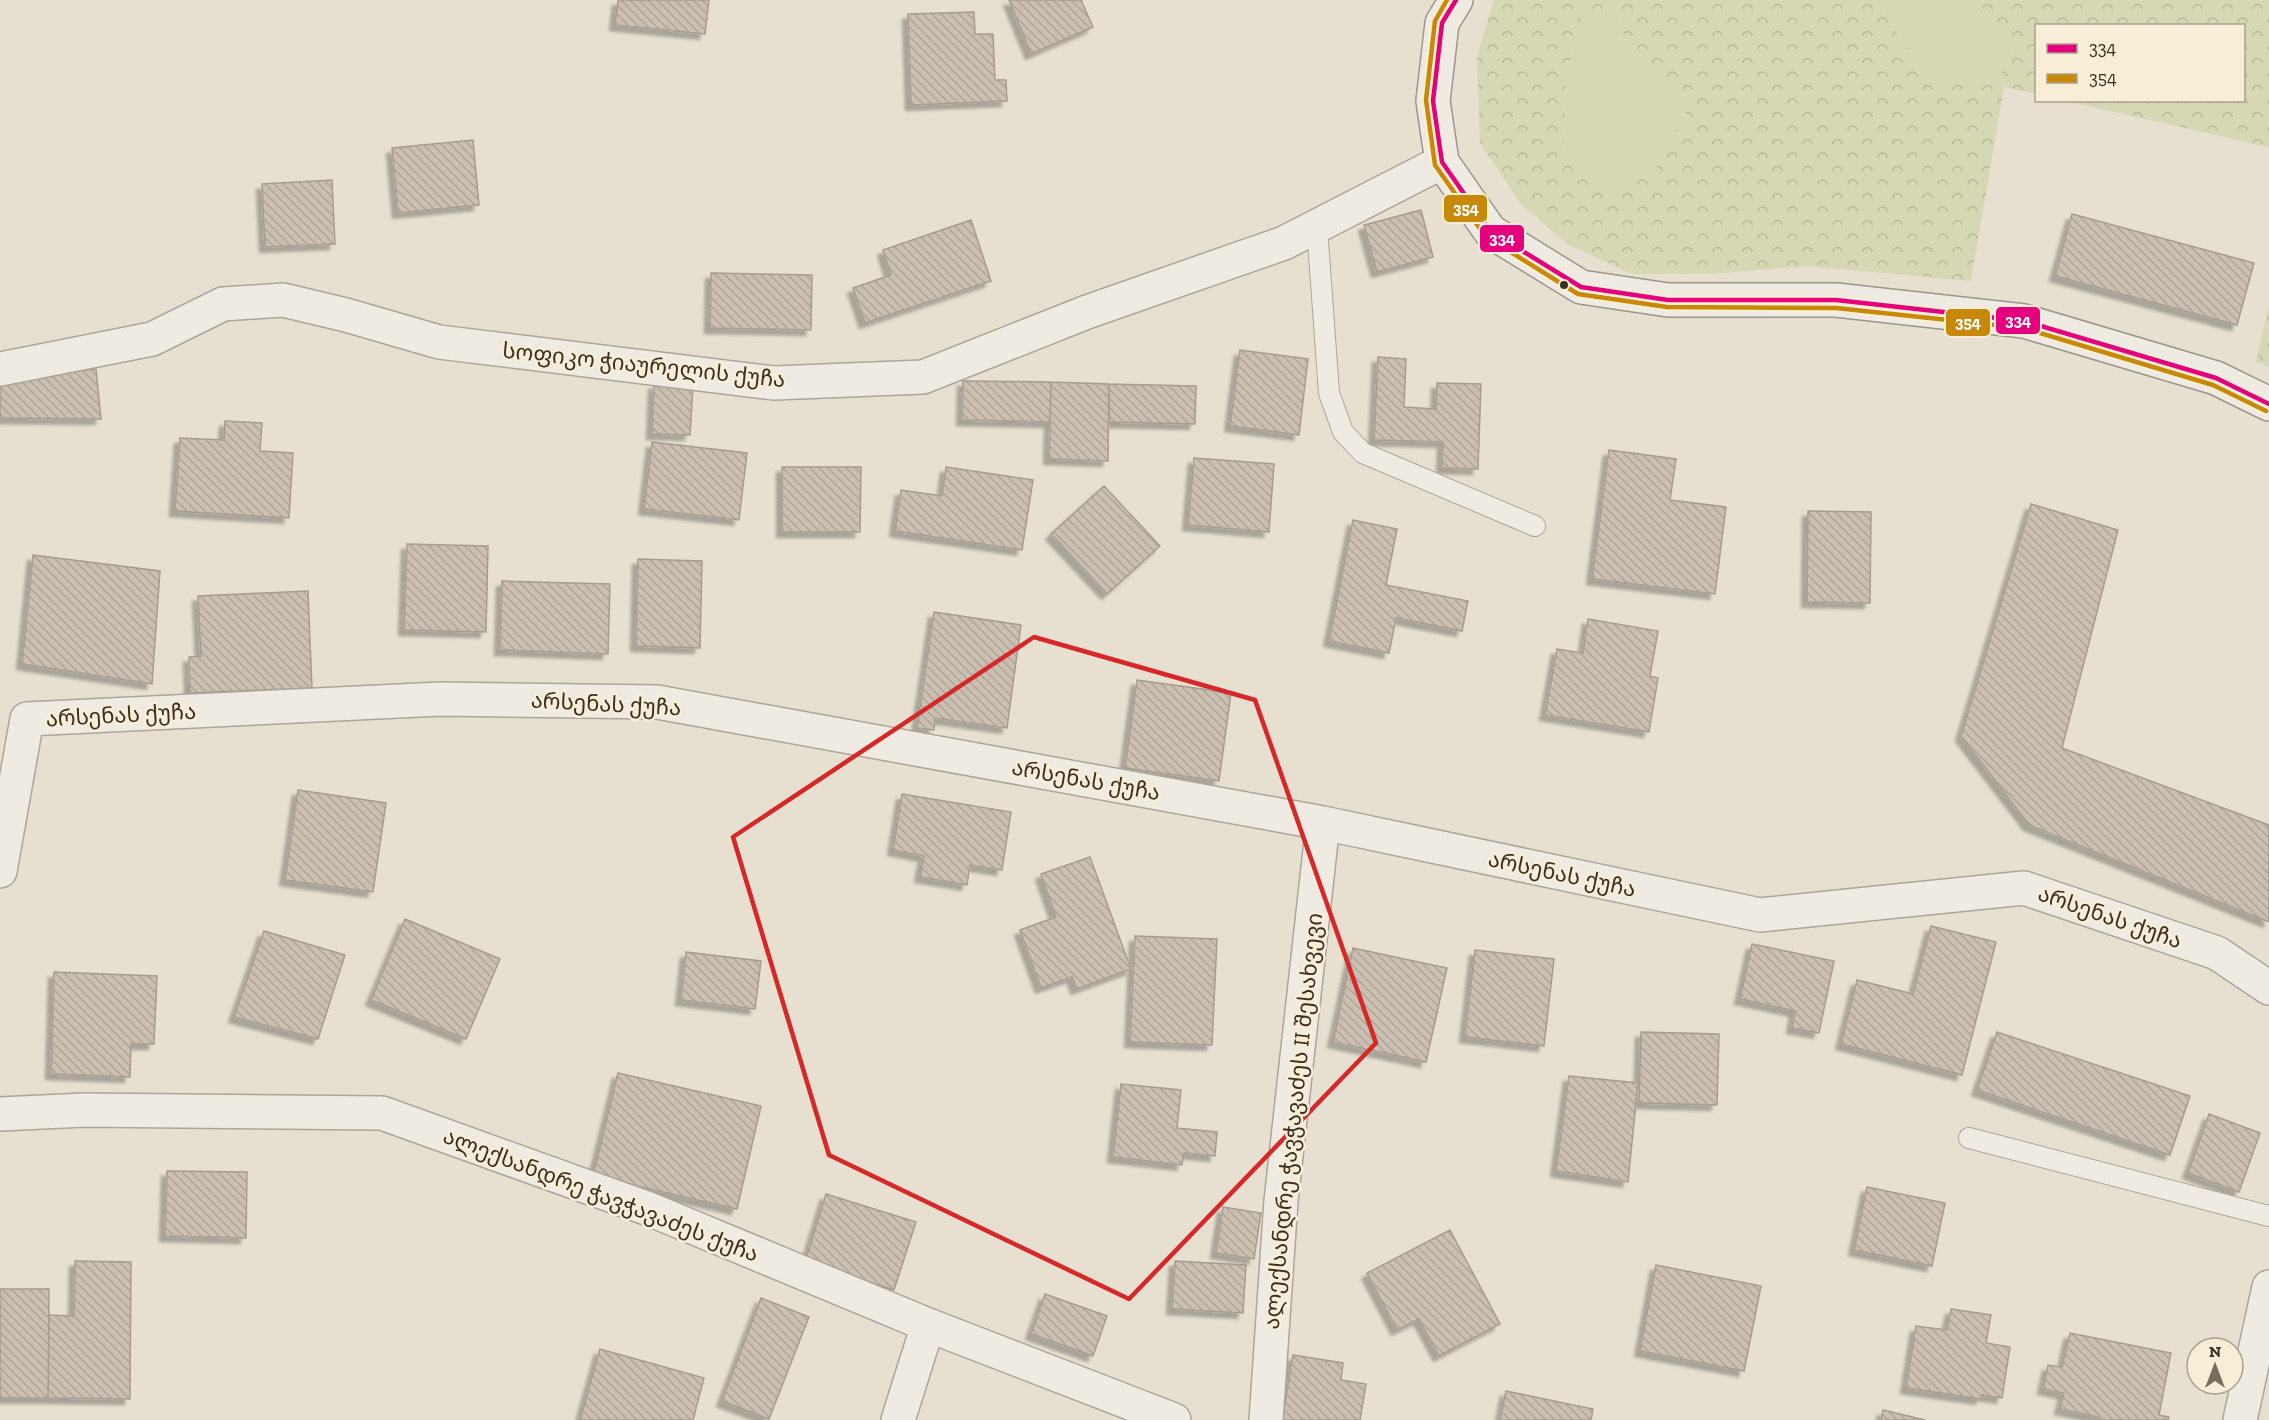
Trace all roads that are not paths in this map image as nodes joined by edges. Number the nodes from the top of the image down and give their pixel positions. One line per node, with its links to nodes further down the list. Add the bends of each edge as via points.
1 (1456, 0): 2 (street, via 1442,23 1433,101)
2 (1442, 162): 3 (street, სოფიკო ჭიაურელის ქუჩა); 5 (street, via 1490,231 1581,287 1668,300 1836,300 2024,321 2216,378)
3 (1317, 227): 4 (street, სოფიკო ჭიაურელის ქუჩა, via 1284,243 1087,312 923,377 774,383 440,342 283,300 223,304 152,339); 6 (lane, via 1329,393 1343,432 1363,453)
4 (0, 369)
5 (2269, 404)
6 (1535, 526)
7 (1323, 823): 8 (street, არსენას ქუჩა, via 657,702 440,699 27,719); 9 (street, არსენას ქუჩა, via 1760,915 2024,888 2217,953); 17 (street, ალექსანდრე ჭავჭავაძეს II შესახვევი, via 1281,1201)
8 (0, 871)
9 (2269, 988)
10 (0, 1113): 14 (street, ალექსანდრე ჭავჭავაძეს ქუჩა, via 382,1113 649,1209)
11 (1969, 1138): 12 (lane)
12 (2269, 1216)
13 (2269, 1287): 18 (street)
14 (928, 1325): 15 (street); 16 (street, ალექსანდრე ჭავჭავაძეს ქუჩა)
15 (897, 1420)
16 (1174, 1420)
17 (1266, 1420)
18 (2240, 1420)

